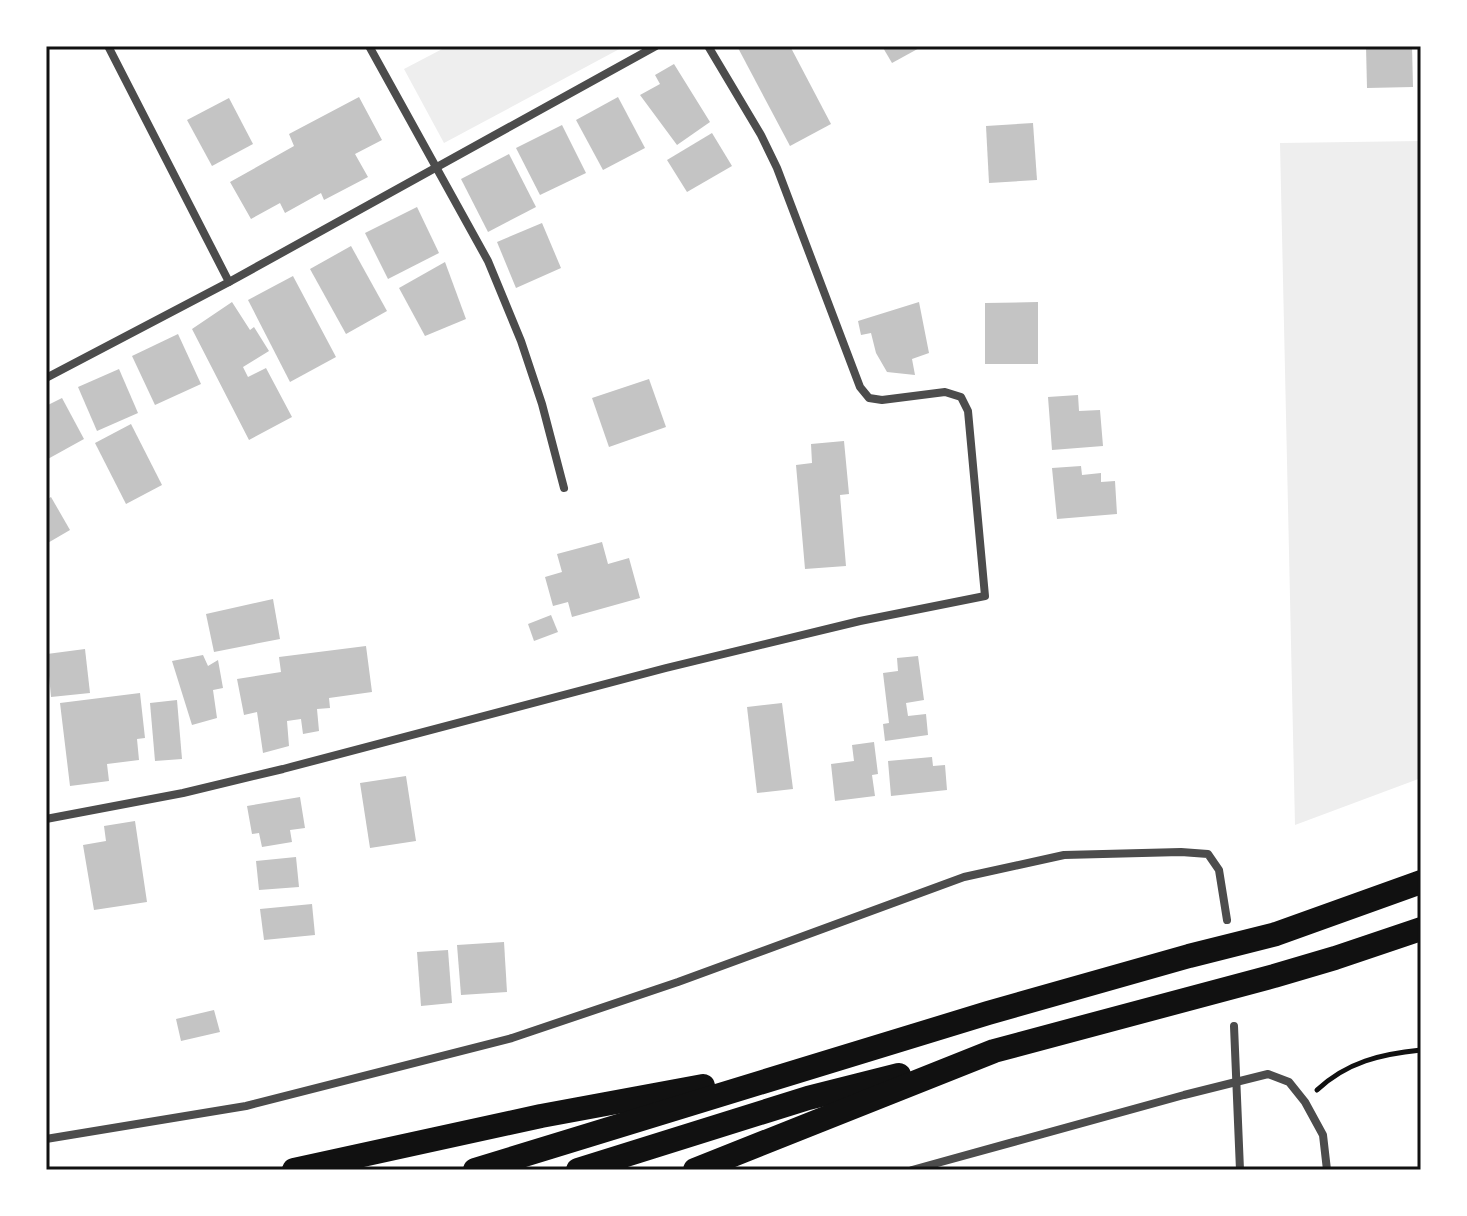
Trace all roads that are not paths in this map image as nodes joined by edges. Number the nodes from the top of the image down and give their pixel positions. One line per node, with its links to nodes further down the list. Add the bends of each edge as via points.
1 (108, 46): 6 (street)
2 (369, 46): 5 (street)
3 (656, 46): 5 (street)
4 (708, 46): 9 (street, via 777,168 860,387 869,398 882,400 945,392 961,397 968,411 985,596 666,668 240,779)
5 (436, 167): 6 (street); 8 (street, via 488,261 521,341)
6 (229, 282): 7 (street)
7 (46, 378)
8 (564, 488)
9 (46, 819)
10 (1421, 882): 15 (highway, via 1276,934)
11 (1227, 920): 17 (street, via 1219,870 1208,854 1064,855 964,877 512,1038 246,1106)
12 (1421, 929): 14 (highway, via 1274,976)
13 (1234, 1026): 16 (street)
14 (994, 1051): 20 (highway, via 808,1098); 21 (highway)
15 (821, 1063): 18 (highway); 19 (highway)
16 (1237, 1081): 22 (street); 23 (street); 24 (street, via 1268,1074 1289,1082 1323,1135)
17 (46, 1139)
18 (294, 1170)
19 (475, 1170)
20 (578, 1170)
21 (695, 1170)
22 (912, 1170)
23 (1240, 1170)
24 (1327, 1170)

